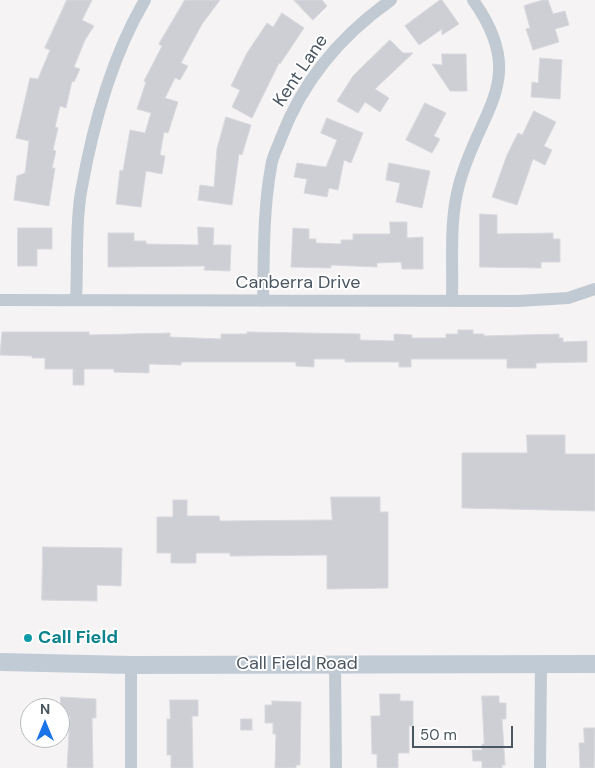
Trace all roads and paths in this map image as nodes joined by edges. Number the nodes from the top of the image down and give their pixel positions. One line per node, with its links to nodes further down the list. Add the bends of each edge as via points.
1 (145, 0): 7 (street, via 103,98 83,184)
2 (391, 0): 8 (street, Kent Lane, via 360,21 327,56 291,112 271,166)
3 (473, 0): 5 (street, via 485,16 498,48 499,81 493,106 459,185 453,227)
4 (595, 289): 5 (street, Canberra Drive, via 568,298 518,301)
5 (452, 299): 8 (street, Canberra Drive)
6 (0, 300): 7 (street, Canberra Drive)
7 (76, 300): 8 (street, Canberra Drive)
8 (262, 300)
9 (0, 662): 13 (main road, Call Field Road)
10 (335, 664): 11 (main road, Call Field Road); 13 (main road, Call Field Road); 15 (street)
11 (541, 664): 12 (main road, Call Field Road); 16 (street)
12 (595, 664)
13 (132, 665): 14 (street)
14 (131, 768)
15 (336, 768)
16 (540, 768)

